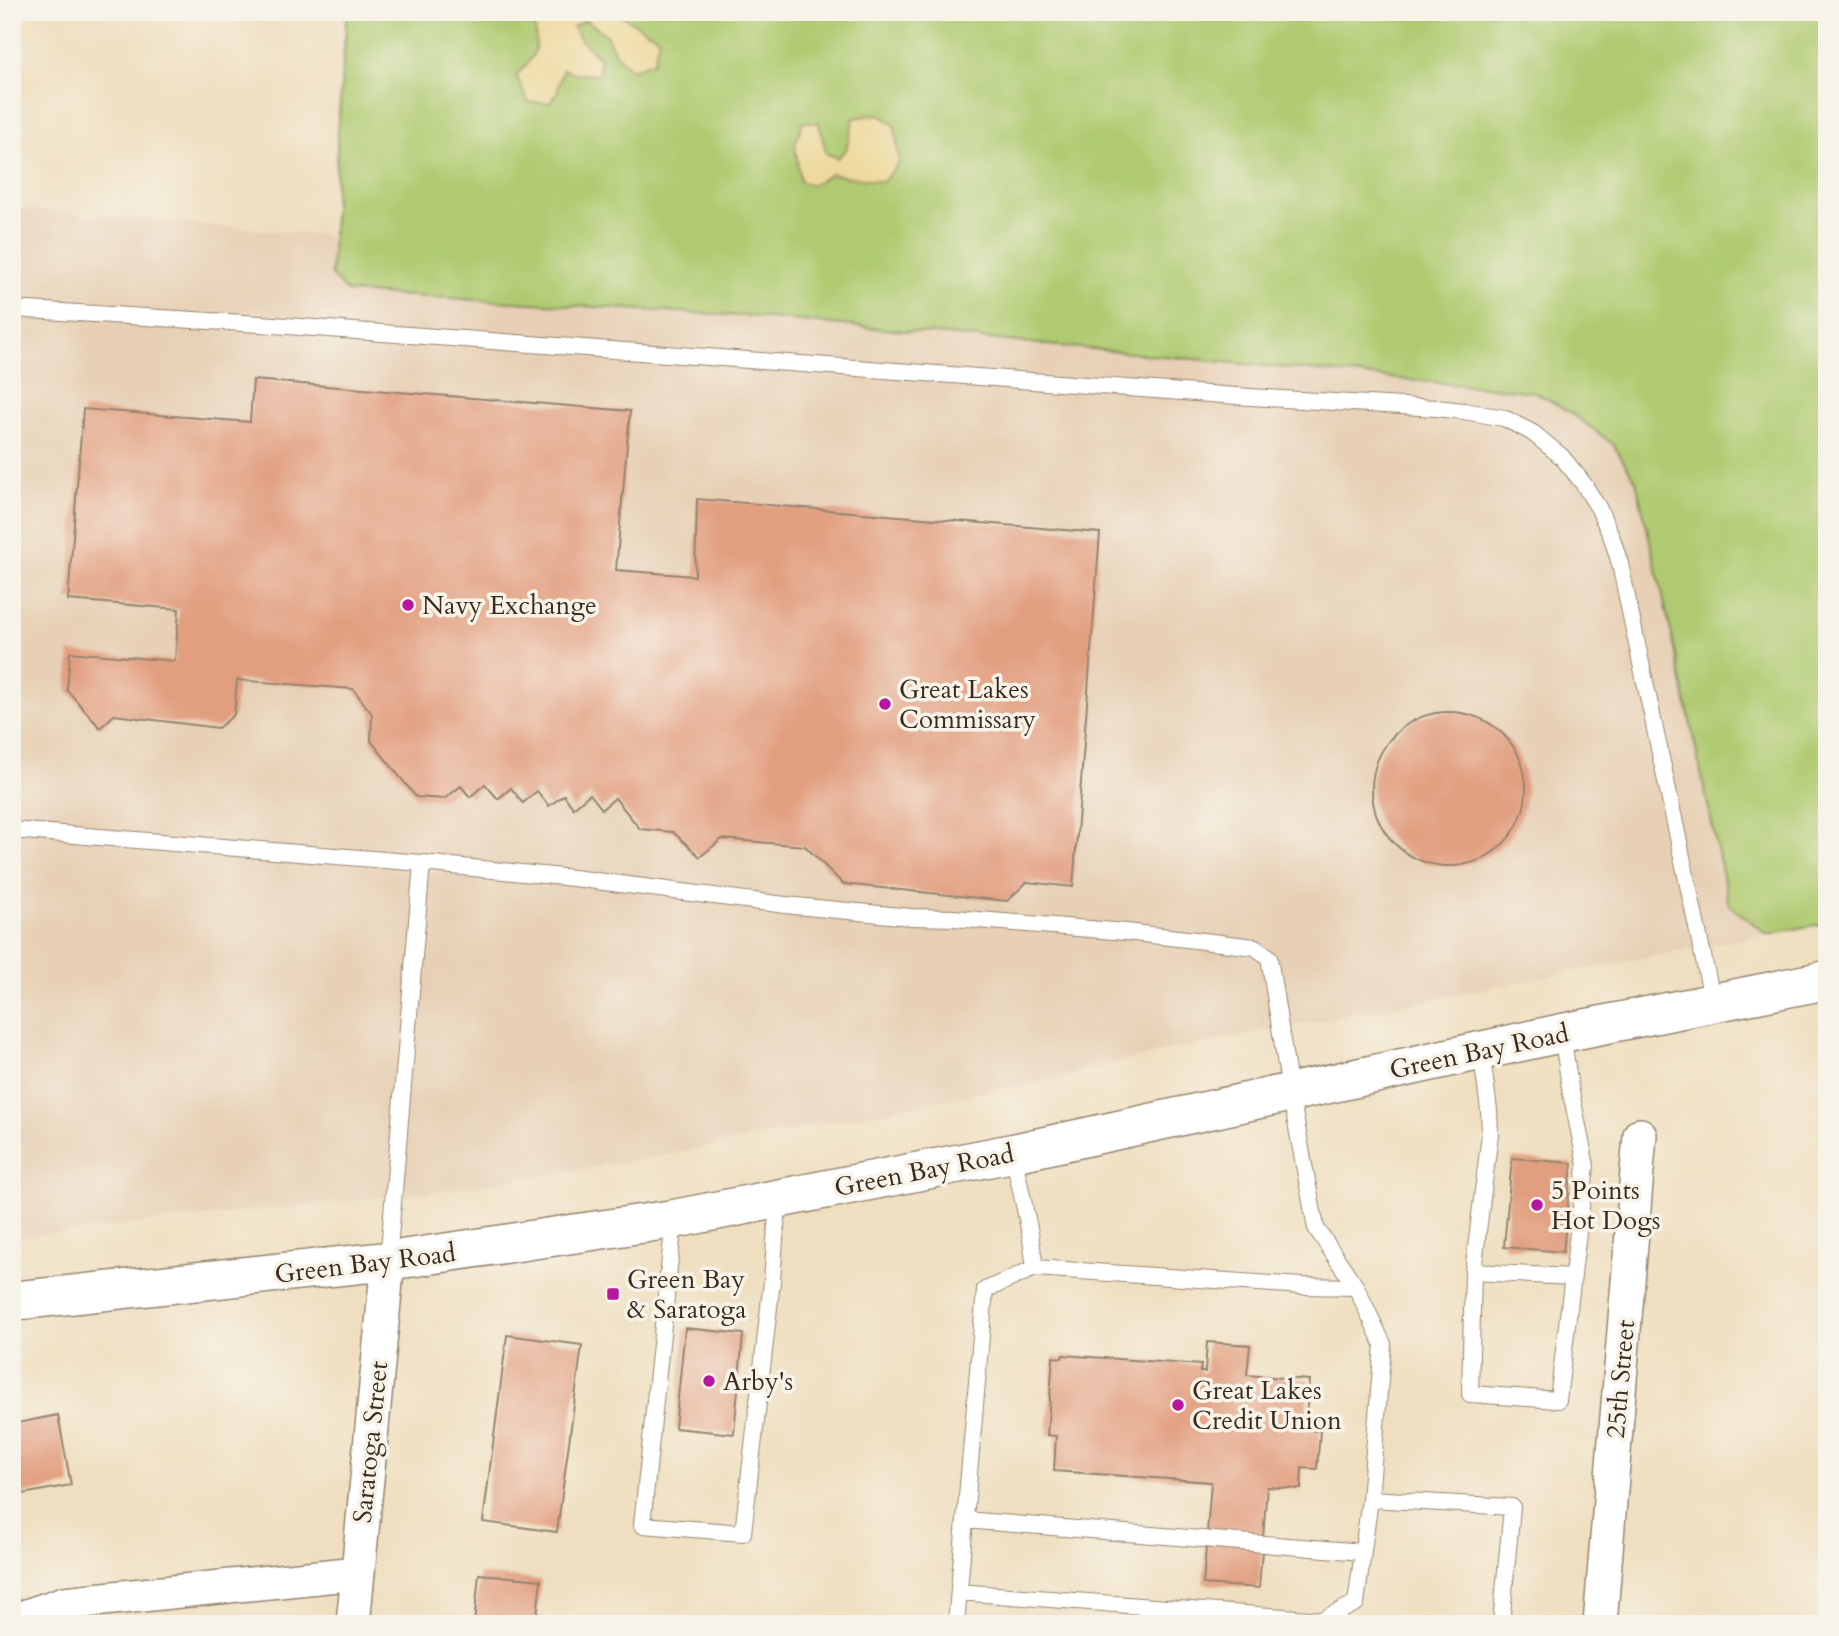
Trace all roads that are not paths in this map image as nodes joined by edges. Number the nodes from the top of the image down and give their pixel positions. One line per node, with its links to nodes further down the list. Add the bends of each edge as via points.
1 (12, 309): 5 (lane, via 1423,407 1504,418 1533,433 1562,457 1583,483 1612,538)
2 (12, 830): 3 (lane)
3 (422, 863): 8 (lane, via 785,905 1255,947 1269,957); 13 (lane)
4 (1827, 980): 5 (main road, Green Bay Road)
5 (1713, 1003): 6 (main road, Green Bay Road)
6 (1562, 1033): 7 (main road, Green Bay Road); 16 (lane, via 1587,1166)
7 (1481, 1050): 8 (main road, Green Bay Road); 15 (lane, via 1490,1135)
8 (1290, 1091): 10 (main road, Green Bay Road); 17 (lane, via 1317,1228)
9 (1640, 1135): 28 (street, 25th Street)
10 (1013, 1153): 11 (main road, Green Bay Road); 14 (lane)
11 (778, 1200): 12 (main road, Green Bay Road); 12 (lane, via 743,1533 642,1525)
12 (674, 1219): 13 (main road, Green Bay Road)
13 (388, 1261): 18 (main road, Green Bay Road); 22 (street, Saratoga Street)
14 (1035, 1268): 17 (lane); 20 (lane, via 985,1290)
15 (1473, 1272): 16 (lane); 16 (lane, via 1470,1394 1558,1400)
16 (1573, 1277)
17 (1356, 1287): 19 (lane, via 1383,1344)
18 (12, 1301)
19 (1370, 1499): 21 (lane); 27 (lane, via 1512,1507)
20 (965, 1520): 21 (lane); 23 (lane)
21 (1363, 1552): 23 (lane, via 1356,1603 1322,1620)
22 (357, 1573): 24 (street, via 64,1603); 25 (street, Saratoga Street)
23 (959, 1592): 26 (lane)
24 (12, 1620)
25 (353, 1624)
26 (956, 1624)
27 (1501, 1624)
28 (1600, 1624)

